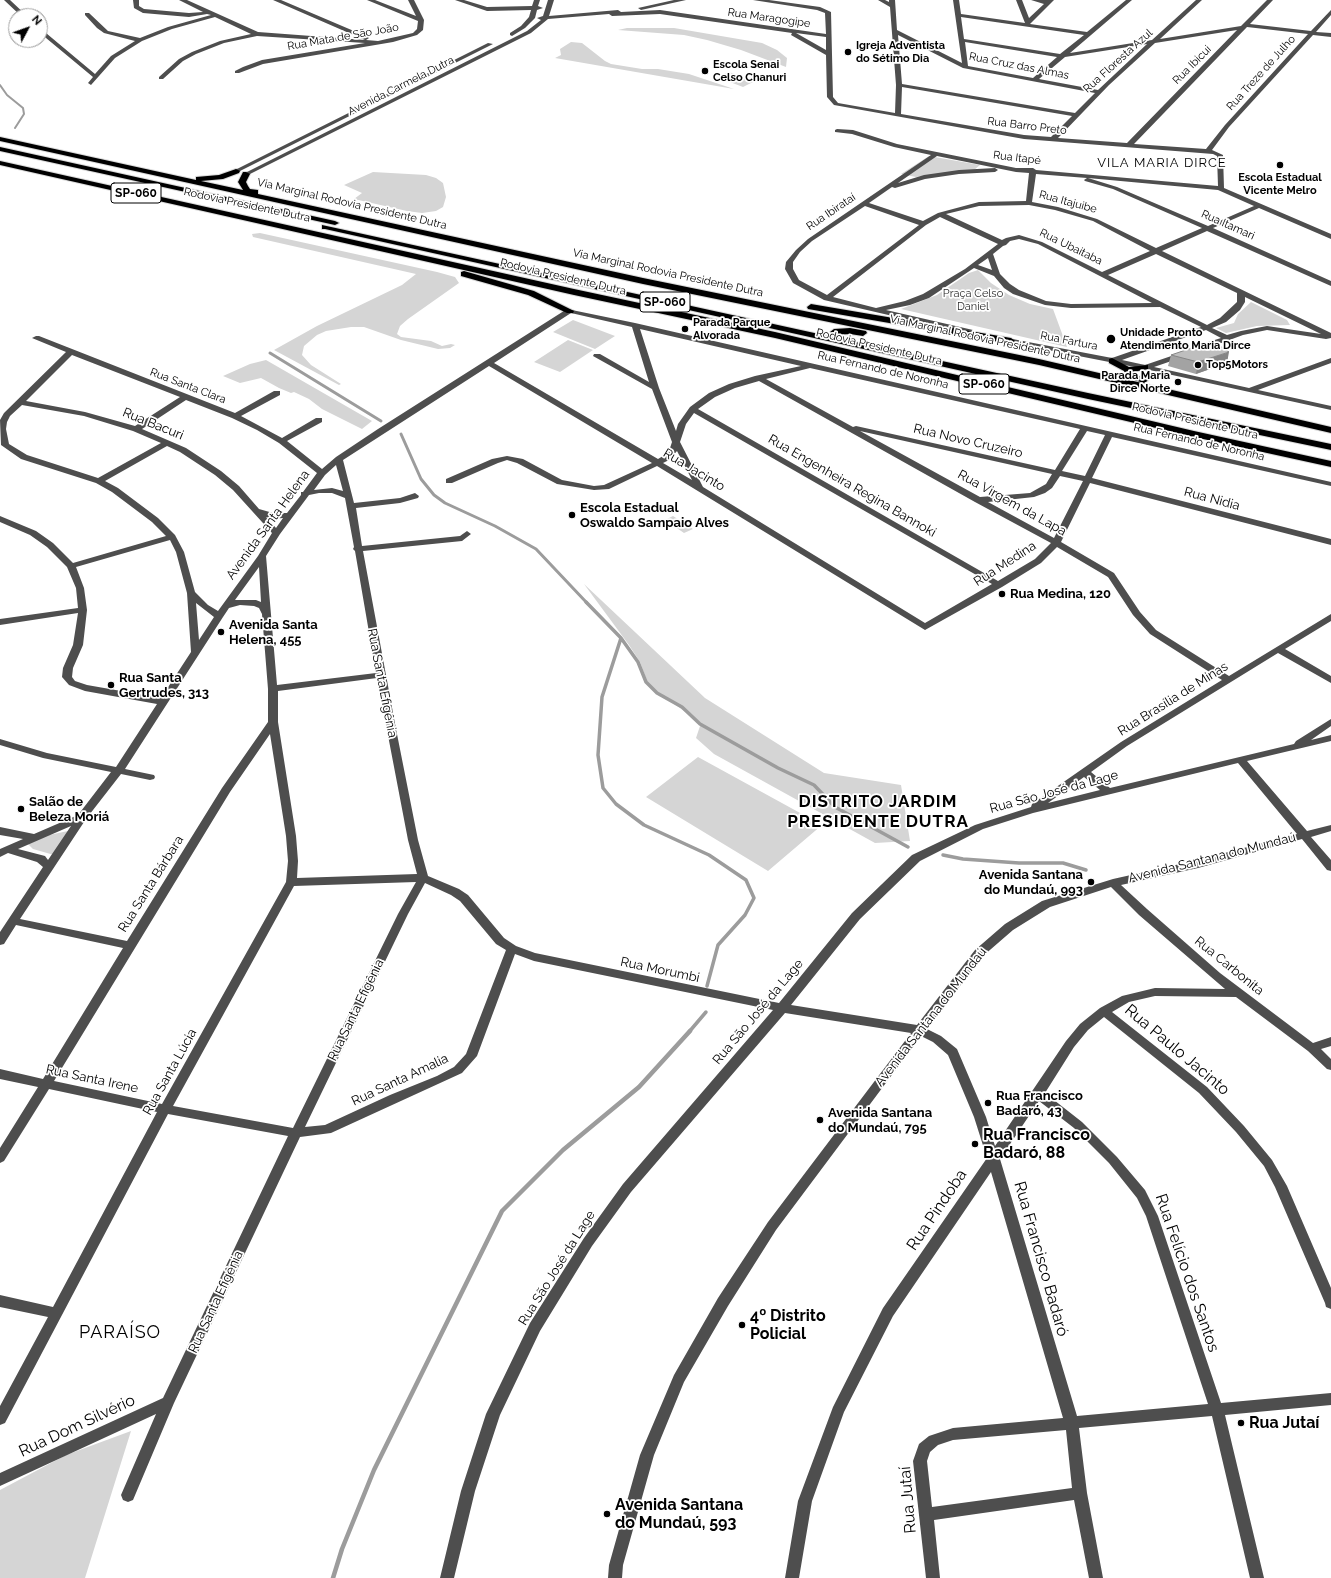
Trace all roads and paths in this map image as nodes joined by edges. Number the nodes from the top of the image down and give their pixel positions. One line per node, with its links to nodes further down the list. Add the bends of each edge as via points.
1 (7, 0): 23 (street)
2 (136, 0): 30 (street, via 136,7 143,11)
3 (182, 0): 25 (street)
4 (276, 0): 43 (street)
5 (370, 0): 35 (street)
6 (411, 0): 35 (street)
7 (458, 0): 24 (street, via 487,10)
8 (537, 0): 9 (street); 24 (street)
9 (551, 0): 22 (street)
10 (683, 0): 21 (street)
11 (756, 0): 46 (street, via 825,10 828,12)
12 (881, 0): 20 (street)
13 (956, 0): 32 (street)
14 (1018, 0): 37 (street)
15 (1034, 0): 19 (street)
16 (1129, 0): 44 (street)
17 (1200, 0): 54 (street, Rua Floresta Azul)
18 (1270, 0): 38 (street, Rua Ibicui)
19 (1050, 1): 37 (street)
20 (892, 3): 40 (street)
21 (647, 6): 26 (street); 29 (street)
22 (547, 7): 24 (street); 34 (street)
23 (16, 8)
24 (534, 9): 33 (street)
25 (209, 12): 30 (street); 31 (street)
26 (654, 12): 29 (street, Rua Maragogipe); 39 (street, Rua Maragogipe)
27 (1331, 12): 41 (street, Rua Treze de Julho)
28 (87, 14): 49 (street, via 106,32)
29 (612, 14): 34 (street)
30 (189, 15): 36 (street)
31 (217, 15): 36 (street); 42 (street)
32 (958, 15): 37 (street); 51 (street)
33 (532, 18): 34 (street); 82 (street, Avenida Carmela Dutra, via 516,32)
34 (545, 19): 83 (street, Avenida Carmela Dutra, via 524,35)
35 (421, 20): 52 (street, Rua Mata de São João, via 420,30 415,34)
36 (191, 23): 49 (street)
37 (1028, 23): 44 (street)
38 (1244, 26): 41 (street); 54 (street); 73 (street, Rua Ibicui)
39 (786, 30): 46 (street, Rua Maragogipe); 56 (street)
40 (896, 31): 48 (street, Rua Cruz das Almas); 53 (street)
41 (1312, 32): 45 (street); 75 (street, Rua Treze de Julho, via 1227,126)
42 (257, 34): 50 (street); 63 (street, via 222,42 194,53 181,60)
43 (356, 34): 50 (street); 52 (street)
44 (1087, 34): 57 (street)
45 (1331, 35)
46 (828, 36): 56 (street)
47 (48, 37): 60 (street)
48 (908, 38): 53 (street); 59 (street, Rua Cruz das Almas)
49 (140, 40): 58 (street, via 125,48)
50 (348, 40): 52 (street); 55 (street)
51 (962, 40): 57 (street); 59 (street)
52 (376, 42): 55 (street, Rua Mata de São João)
53 (896, 42): 66 (street)
54 (1153, 42): 57 (street); 67 (street, Rua Floresta Azul)
55 (344, 48): 61 (street, Rua Mata de São João, via 262,62)
56 (829, 54): 69 (street, Rua Barro Preto, via 832,101 843,106)
57 (1060, 56): 64 (street)
58 (103, 67): 60 (street); 62 (street)
59 (965, 67): 64 (street, Rua Cruz das Almas)
60 (86, 70): 62 (street)
61 (238, 72)
62 (94, 76): 65 (street)
63 (161, 78)
64 (1034, 80): 67 (street, Rua Cruz das Almas)
65 (91, 83)
66 (899, 85): 68 (street); 69 (street)
67 (1099, 92): 68 (street, Rua Floresta Azul)
68 (1074, 115): 72 (street, Rua Floresta Azul)
69 (898, 116): 72 (street, Rua Barro Preto, via 1012,136)
70 (837, 131): 76 (street, Rua Itapé, via 853,132 896,146)
71 (0, 139): 79 (highway, Via Marginal Rodovia Presidente Dutra / SP-060)
72 (1052, 140): 73 (street, Rua Barro Preto)
73 (1129, 145): 75 (street, Rua Barro Preto)
74 (0, 149): 115 (highway, Rodovia Presidente Dutra / SP-060)
75 (1209, 150): 86 (street, via 1220,155)
76 (936, 154): 80 (street, Rua Itapé); 87 (street, Rua Ibirataí)
77 (0, 155): 153 (highway, Rodovia Presidente Dutra / SP-060, via 1088,396)
78 (0, 164): 100 (highway, Rodovia Presidente Dutra / SP-060)
79 (122, 166): 82 (highway, via 148,168 199,180 220,177); 92 (highway, Via Marginal Rodovia Presidente Dutra / SP-060)
80 (1016, 170): 81 (street, Rua Itapé); 87 (street, via 959,172 924,177)
81 (1033, 170): 84 (street, Rua Itapé); 90 (street)
82 (236, 171)
83 (246, 174): 92 (highway, via 242,182 248,191 302,203)
84 (1073, 174): 85 (street, Rua Itapé); 88 (street, Rua Itamari)
85 (1123, 178): 86 (street, Rua Itapé); 88 (street)
86 (1221, 186): 91 (street, Rua Itapé)
87 (887, 188): 89 (street, Rua Ibirataí)
88 (1115, 188): 95 (street, Rua Itamari)
89 (864, 203): 94 (street); 107 (street, Rua Ibirataí, via 810,240 790,262 788,269 796,280)
90 (1029, 204): 93 (street, Rua Itajuibe, via 979,204); 98 (street, Rua Itajuibe, via 1056,208 1089,218)
91 (1259, 206): 95 (street); 96 (street, Rua Itapé)
92 (316, 209): 104 (highway, Via Marginal Rodovia Presidente Dutra / SP-060)
93 (940, 214): 94 (street, Rua Itajuibe); 97 (street)
94 (924, 224): 107 (street, Rua Itajuibe)
95 (1208, 228): 98 (street); 105 (street, Rua Itamari)
96 (1331, 237)
97 (1004, 244): 99 (street, Rua Ubaitaba); 103 (street, Rua Ubaitaba, via 1008,239 1030,239)
98 (1156, 251): 103 (street); 106 (street, Rua Itajuibe)
99 (990, 254): 101 (street, Rua Ubaitaba); 102 (street)
100 (412, 255): 109 (highway, via 455,272 531,293); 147 (highway, Rodovia Presidente Dutra / SP-060, via 775,335)
101 (974, 266): 102 (street); 110 (street, Rua Ubaitaba, via 926,296)
102 (997, 274): 108 (street, via 1016,292 1045,303 1061,306)
103 (1102, 274): 108 (street, Rua Ubaitaba)
104 (643, 281): 121 (highway, via 673,282 762,300); 131 (highway, Via Marginal Rodovia Presidente Dutra)
105 (1331, 284)
106 (1241, 292): 113 (street, Rua Itajuibe); 114 (street, via 1241,302 1237,308 1223,320)
107 (827, 298): 110 (street, Rua Fartura)
108 (1162, 306): 111 (street, Rua Ubaitaba)
109 (570, 310): 112 (street, Rua Fernando de Noronha); 126 (street, Avenida Santa Helena)
110 (875, 310): 121 (street, Rua Fartura)
111 (1193, 321): 114 (street, Rua Ubaitaba); 117 (street)
112 (635, 325): 127 (street, Rua Fernando de Noronha); 132 (street)
113 (1309, 325): 116 (street); 118 (street, Rua Itajuibe)
114 (1206, 328): 117 (street); 120 (street, Rua Ubaitaba)
115 (834, 332): 131 (highway, via 850,331 1096,379); 148 (highway, Rodovia Presidente Dutra / SP-060)
116 (1293, 332): 118 (street); 120 (street, via 1267,328)
117 (1191, 333): 125 (street)
118 (1331, 337)
119 (36, 338): 122 (street, Rua Santa Clara)
120 (1227, 338): 128 (street)
121 (1011, 341): 125 (street, Rua Fartura)
122 (70, 352): 135 (street, Rua Santa Clara); 136 (street)
123 (597, 356): 132 (street)
124 (1331, 360): 133 (street)
125 (1112, 361): 128 (street, Rua Fartura); 129 (highway)
126 (489, 363): 154 (street, Avenida Santa Helena); 155 (street, Rua Jacinto)
127 (810, 365): 130 (street); 143 (street, Rua Fernando de Noronha)
128 (1145, 367): 129 (highway); 133 (street, Rua Fartura)
129 (1128, 370): 139 (highway, via 1128,374 1135,378 1198,393)
130 (758, 378): 138 (street, via 712,395); 142 (street, Rua Virgem da Lapa)
131 (1114, 379): 139 (highway, Via Marginal Rodovia Presidente Dutra)
132 (655, 388): 149 (street)
133 (1250, 390): 137 (street, Rua Fartura)
134 (278, 393): 140 (street)
135 (185, 397): 140 (street, Rua Santa Clara); 144 (street)
136 (20, 402): 144 (street, Rua Bacuri, via 85,414); 152 (street, via 3,422)
137 (1331, 408)
138 (693, 409): 149 (street, via 682,424); 180 (street, Rua Engenheira Regina Bannoki)
139 (1260, 414): 145 (highway, Via Marginal Rodovia Presidente Dutra)
140 (235, 416): 150 (street, Rua Santa Clara)
141 (319, 420): 150 (street)
142 (844, 425): 159 (street, Rua Novo Cruzeiro); 167 (street, Rua Virgem da Lapa)
143 (1085, 428): 146 (street, Rua Fernando de Noronha); 159 (street)
144 (136, 429): 151 (street, Rua Bacuri)
145 (1331, 430)
146 (1110, 433): 160 (street, Rua Medina); 163 (street, Rua Fernando de Noronha)
147 (1194, 434): 156 (highway, Rodovia Presidente Dutra / SP-060); 157 (highway)
148 (1331, 440)
149 (676, 441): 155 (street, via 672,452); 164 (street)
150 (282, 442): 158 (street, Rua Santa Clara)
151 (167, 443): 162 (street); 169 (street, Rua Bacuri, via 218,473)
152 (3, 447): 162 (street, via 24,457)
153 (1331, 447)
154 (339, 459): 158 (street, Avenida Santa Helena); 168 (street, Rua Santa Efigênia)
155 (658, 464): 161 (street, via 622,482 594,488 560,482 520,461 507,458); 164 (street, Rua Jacinto)
156 (1331, 464)
157 (1331, 471)
158 (322, 473): 165 (street, Avenida Santa Helena)
159 (1057, 473): 160 (street, Rua Novo Cruzeiro); 167 (street, via 1049,486 1031,495)
160 (1086, 479): 175 (street, Rua Medina); 176 (street, Rua Nidia)
161 (449, 480)
162 (99, 481): 174 (street, via 135,504)
163 (1331, 484)
164 (700, 488): 188 (street, Rua Jacinto)
165 (304, 494): 168 (street, via 332,490 342,493); 170 (street, Avenida Santa Helena)
166 (415, 496): 168 (street, via 400,500)
167 (978, 500): 175 (street, Rua Virgem da Lapa)
168 (350, 502): 177 (street, Rua Santa Efigênia)
169 (256, 510): 170 (street, via 272,516); 172 (street, Rua Bacuri)
170 (290, 514): 172 (street, Avenida Santa Helena)
171 (0, 519): 179 (street, via 33,533 50,545)
172 (276, 533): 178 (street, Avenida Santa Helena)
173 (467, 534): 177 (street, via 462,538)
174 (172, 537): 179 (street); 181 (street, via 180,552)
175 (1057, 542): 180 (street, Rua Medina, via 1038,561); 192 (street, Rua Virgem da Lapa, via 1111,576 1122,588 1136,613 1153,632)
176 (1331, 542)
177 (357, 549): 191 (street, Rua Santa Efigênia)
178 (262, 556): 182 (street, Avenida Santa Helena); 184 (street)
179 (71, 566): 183 (street, via 80,588)
180 (999, 585): 188 (street, Rua Medina)
181 (191, 593): 185 (street); 190 (street)
182 (226, 606): 184 (street, via 256,603 263,606); 185 (street, Avenida Santa Helena)
183 (83, 610): 187 (street); 195 (street, via 78,645 68,668 67,678 85,688)
184 (265, 612): 194 (street)
185 (218, 616): 190 (street, Avenida Santa Helena)
186 (1331, 617): 189 (street, Rua Brasília de Minas)
187 (0, 622)
188 (925, 627)
189 (1279, 650): 192 (street, Rua Brasília de Minas); 193 (street)
190 (196, 652): 195 (street, Avenida Santa Helena)
191 (380, 675): 194 (street); 215 (street, Rua Santa Efigênia)
192 (1229, 680): 203 (street, Rua Brasília de Minas, via 1124,744)
193 (1331, 680)
194 (273, 689): 196 (street)
195 (164, 702): 202 (street, Avenida Santa Helena)
196 (273, 722): 216 (street, Rua Santa Lúcia, via 291,836 293,861); 220 (street, Rua Santa Bárbara, via 226,790)
197 (1331, 722): 200 (street)
198 (1331, 738): 200 (street, Rua São José da Lage)
199 (0, 742): 202 (street, via 46,756)
200 (1293, 746): 201 (street, Rua São José da Lage)
201 (1241, 760): 205 (street, Rua São José da Lage); 210 (street)
202 (118, 771): 204 (street); 207 (street, Avenida Santa Helena)
203 (1085, 772): 205 (street); 206 (street, Rua Brasília de Minas)
204 (150, 777)
205 (1108, 792): 206 (street, Rua São José da Lage)
206 (1031, 810): 223 (street, Rua São José da Lage, via 979,827 916,858 856,916)
207 (82, 817): 211 (street); 213 (street, Avenida Santa Helena)
208 (1331, 828): 210 (street, Avenida Santana do Mundaú)
209 (0, 831): 211 (street)
210 (1305, 835): 214 (street); 217 (street, Avenida Santana do Mundaú, via 1198,864)
211 (36, 838): 212 (street)
212 (5, 851): 213 (street, via 41,859)
213 (49, 867): 218 (street, Avenida Santa Helena)
214 (1331, 867)
215 (423, 878): 216 (street); 221 (street, Rua Morumbi, via 464,898 500,941); 233 (street, Rua Santa Efigênia)
216 (290, 882): 232 (street, Rua Santa Lúcia)
217 (1113, 883): 222 (street, Rua Carbonita); 225 (street, Avenida Santana do Mundaú, via 1046,904 1009,927 979,953)
218 (13, 921): 219 (street, Avenida Santa Helena); 220 (street)
219 (0, 941)
220 (130, 946): 230 (street, Rua Santa Bárbara)
221 (512, 949): 223 (street, Rua Morumbi, via 541,959); 233 (street, Rua Santa Amalia, via 471,1056 458,1070 327,1130)
222 (1237, 993): 224 (street, Rua Pindoba, via 1155,992 1126,999); 227 (street, Rua Carbonita)
223 (782, 1008): 225 (street, Rua Morumbi); 248 (street, Rua São José da Lage, via 627,1188 588,1242 535,1326 493,1414 468,1491)
224 (1104, 1011): 231 (street, Rua Pindoba, via 1084,1027 1070,1044); 237 (street, Rua Paulo Jacinto, via 1203,1090 1268,1163 1281,1186)
225 (920, 1030): 234 (street, Rua Francisco Badaró, via 953,1052); 249 (street, Avenida Santana do Mundaú, via 772,1226 723,1302 679,1379 647,1455 616,1565)
226 (1331, 1041): 227 (street)
227 (1312, 1048): 228 (street, Rua Carbonita)
228 (1331, 1066)
229 (0, 1074): 230 (street, Rua Santa Irene)
230 (46, 1084): 232 (street, Rua Santa Irene); 235 (street, Rua Santa Bárbara)
231 (1038, 1094): 234 (street, Rua Pindoba); 241 (street, Rua Felício dos Santos, via 1078,1125 1113,1160 1141,1194 1152,1216)
232 (165, 1109): 233 (street, Rua Santa Irene); 238 (street, Rua Santa Lúcia)
233 (296, 1133): 240 (street, Rua Santa Efigênia)
234 (993, 1157): 243 (street, Rua Francisco Badaró); 250 (street, Rua Pindoba, via 888,1312 838,1411 805,1501)
235 (0, 1158)
236 (0, 1301): 238 (street)
237 (1331, 1303)
238 (55, 1313): 242 (street, Rua Santa Lúcia)
239 (1331, 1399): 241 (street, Rua Jutaí)
240 (168, 1402): 244 (street, Rua Dom Silvério); 246 (street, Rua Santa Efigênia)
241 (1217, 1410): 243 (street, Rua Jutaí); 253 (street, Rua Felício dos Santos)
242 (0, 1419)
243 (1072, 1424): 245 (street, Rua Francisco Badaró); 247 (street, Rua Jutaí, via 953,1434 934,1440 924,1448 920,1461)
244 (0, 1480)
245 (1080, 1493): 247 (street); 252 (street, Rua Francisco Badaró)
246 (128, 1495)
247 (925, 1515): 251 (street, Rua Jutaí)
248 (447, 1578)
249 (615, 1578)
250 (792, 1578)
251 (933, 1578)
252 (1096, 1578)
253 (1257, 1578)

